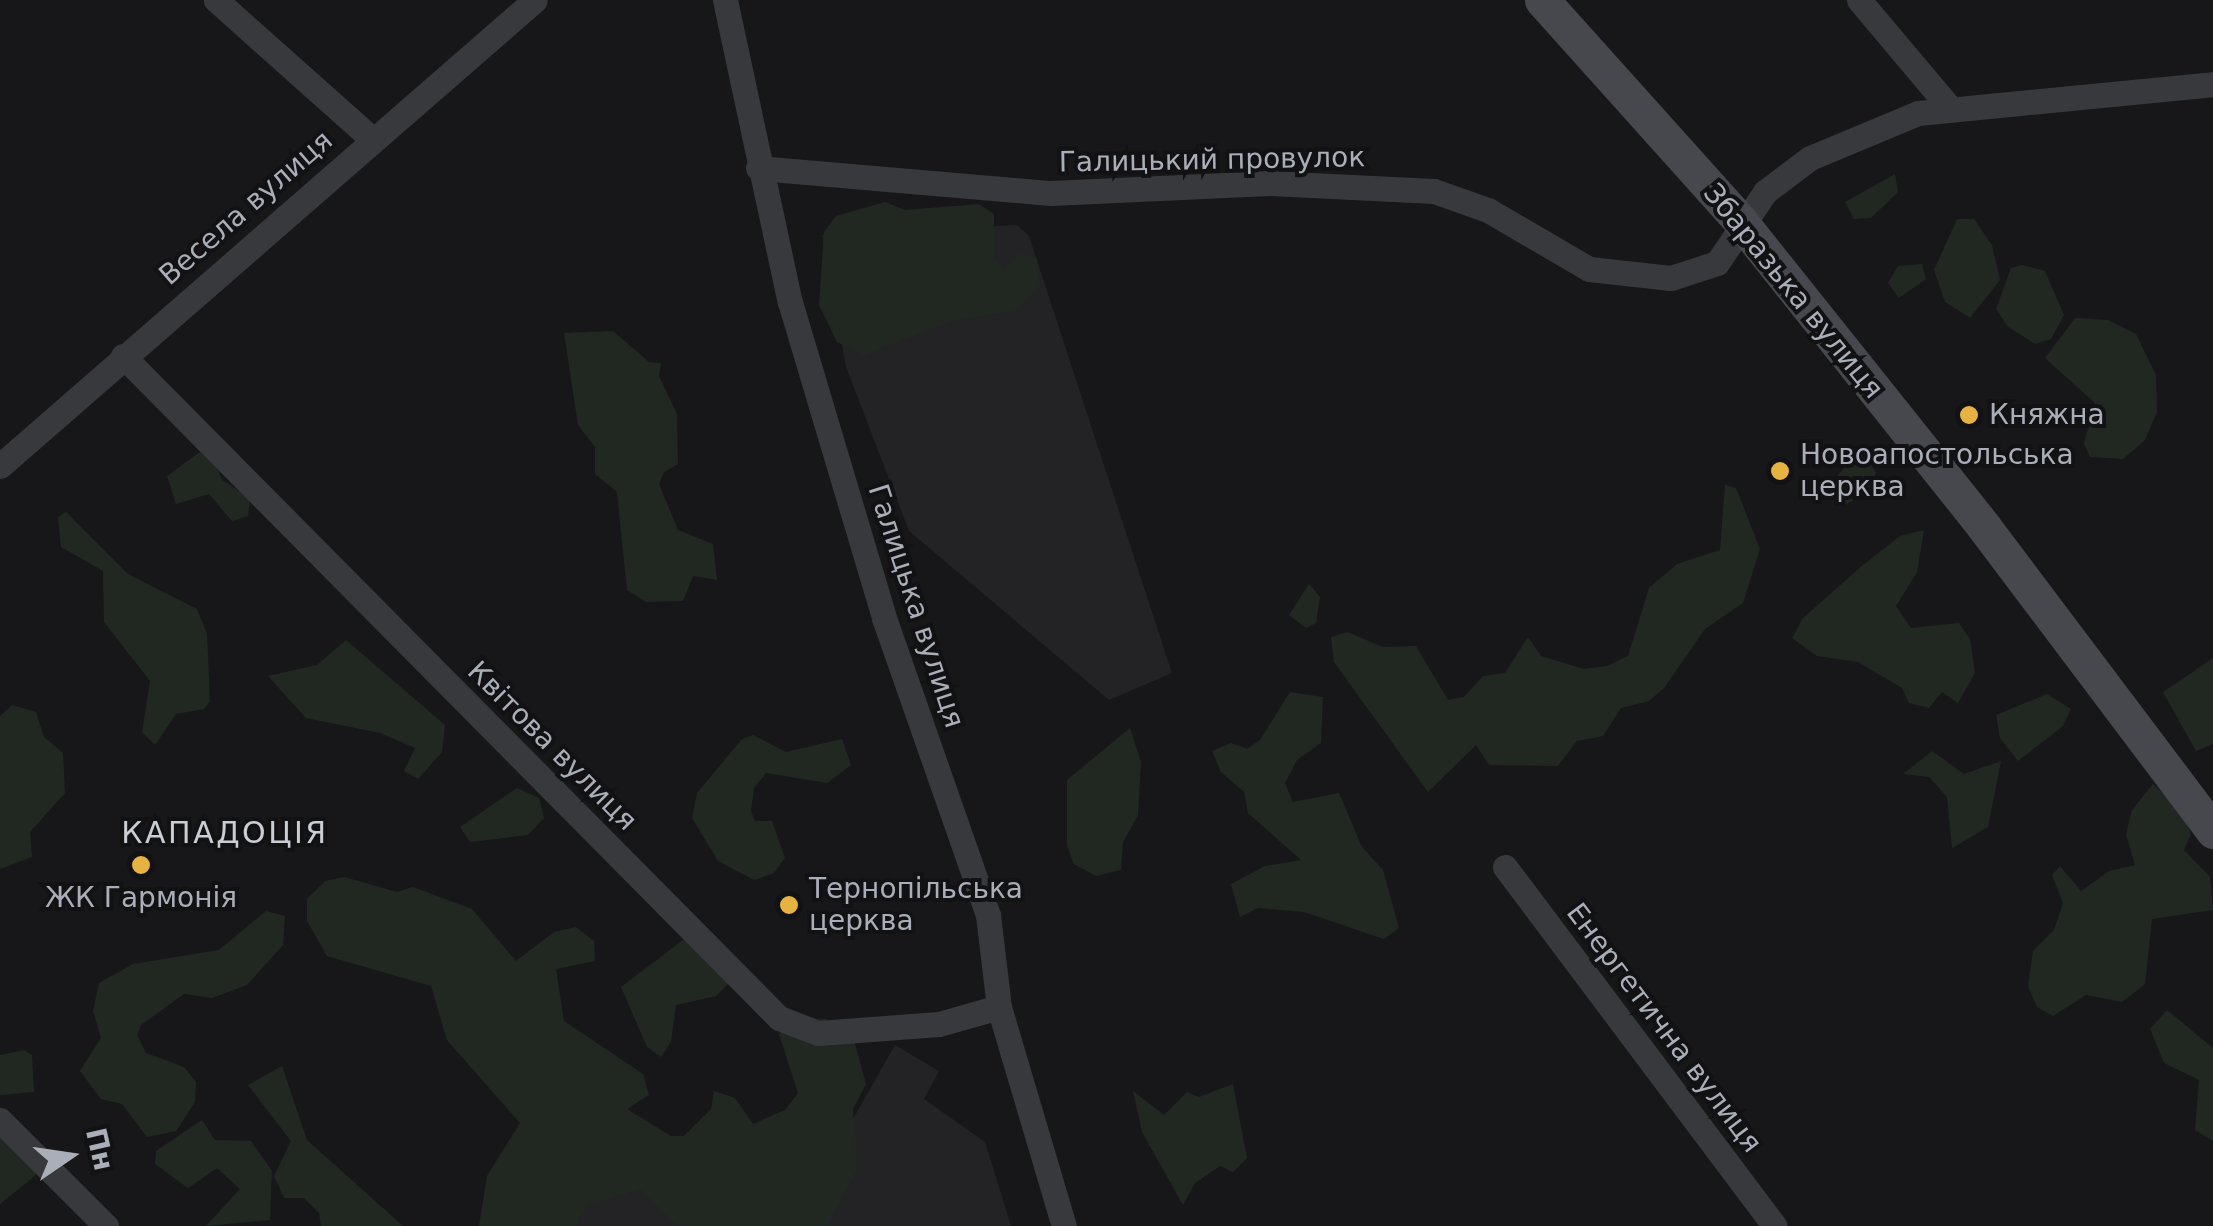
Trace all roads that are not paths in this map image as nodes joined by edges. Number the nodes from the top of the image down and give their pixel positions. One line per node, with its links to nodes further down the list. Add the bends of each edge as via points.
1 (216, 0): 8 (street)
2 (535, 0): 8 (street, Весела вулиця)
3 (724, 0): 9 (street, Галицька вулиця)
4 (1542, 0): 10 (main road, Збаразька вулиця)
5 (1859, 0): 7 (street)
6 (2213, 84): 7 (street)
7 (1949, 107): 10 (street, via 1810,158)
8 (371, 138): 11 (street, Весела вулиця)
9 (758, 168): 10 (street, Галицький провулок, via 1051,194 1269,183 1434,191 1488,210 1589,270 1630,278 1671,278 1717,263); 15 (street, Галицька вулиця, via 790,302 884,618 988,915)
10 (1740, 221): 13 (main road, Збаразька вулиця, via 1984,527)
11 (122, 356): 12 (street, Весела вулиця); 15 (street, Квітова вулиця, via 778,1018 818,1032 939,1024)
12 (0, 466)
13 (2213, 832)
14 (1505, 867): 19 (street, Енергетична вулиця)
15 (999, 1007): 18 (street, Галицька вулиця)
16 (0, 1120): 17 (street)
17 (106, 1226)
18 (1064, 1226)
19 (1775, 1226)

